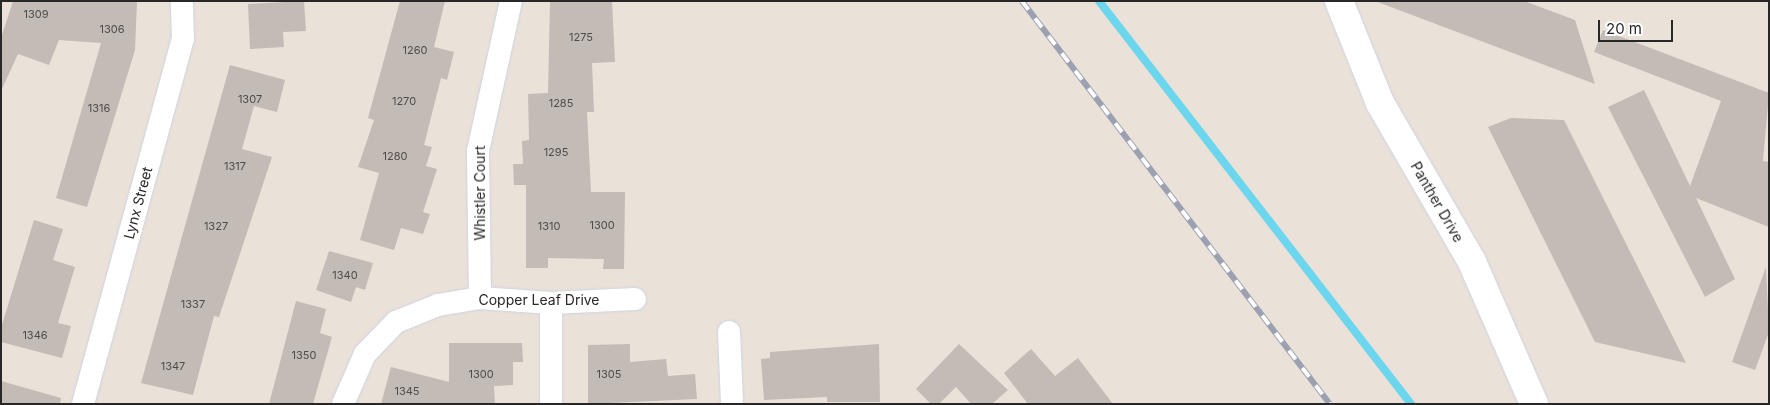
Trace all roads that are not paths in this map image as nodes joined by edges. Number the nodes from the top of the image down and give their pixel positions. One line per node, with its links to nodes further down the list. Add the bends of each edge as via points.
1 (182, 1): 8 (street, Lynx Street, via 183,38)
2 (511, 1): 4 (street, Whistler Court, via 478,151)
3 (1339, 1): 12 (street, Panther Drive, via 1380,103 1472,262)
4 (480, 298): 6 (street, Copper Leaf Drive); 9 (street, Copper Leaf Drive, via 438,305 396,322 365,354)
5 (636, 299): 6 (street, Copper Leaf Drive)
6 (551, 303): 10 (street)
7 (729, 332): 11 (street)
8 (83, 404)
9 (343, 404)
10 (551, 404)
11 (732, 404)
12 (1534, 404)

